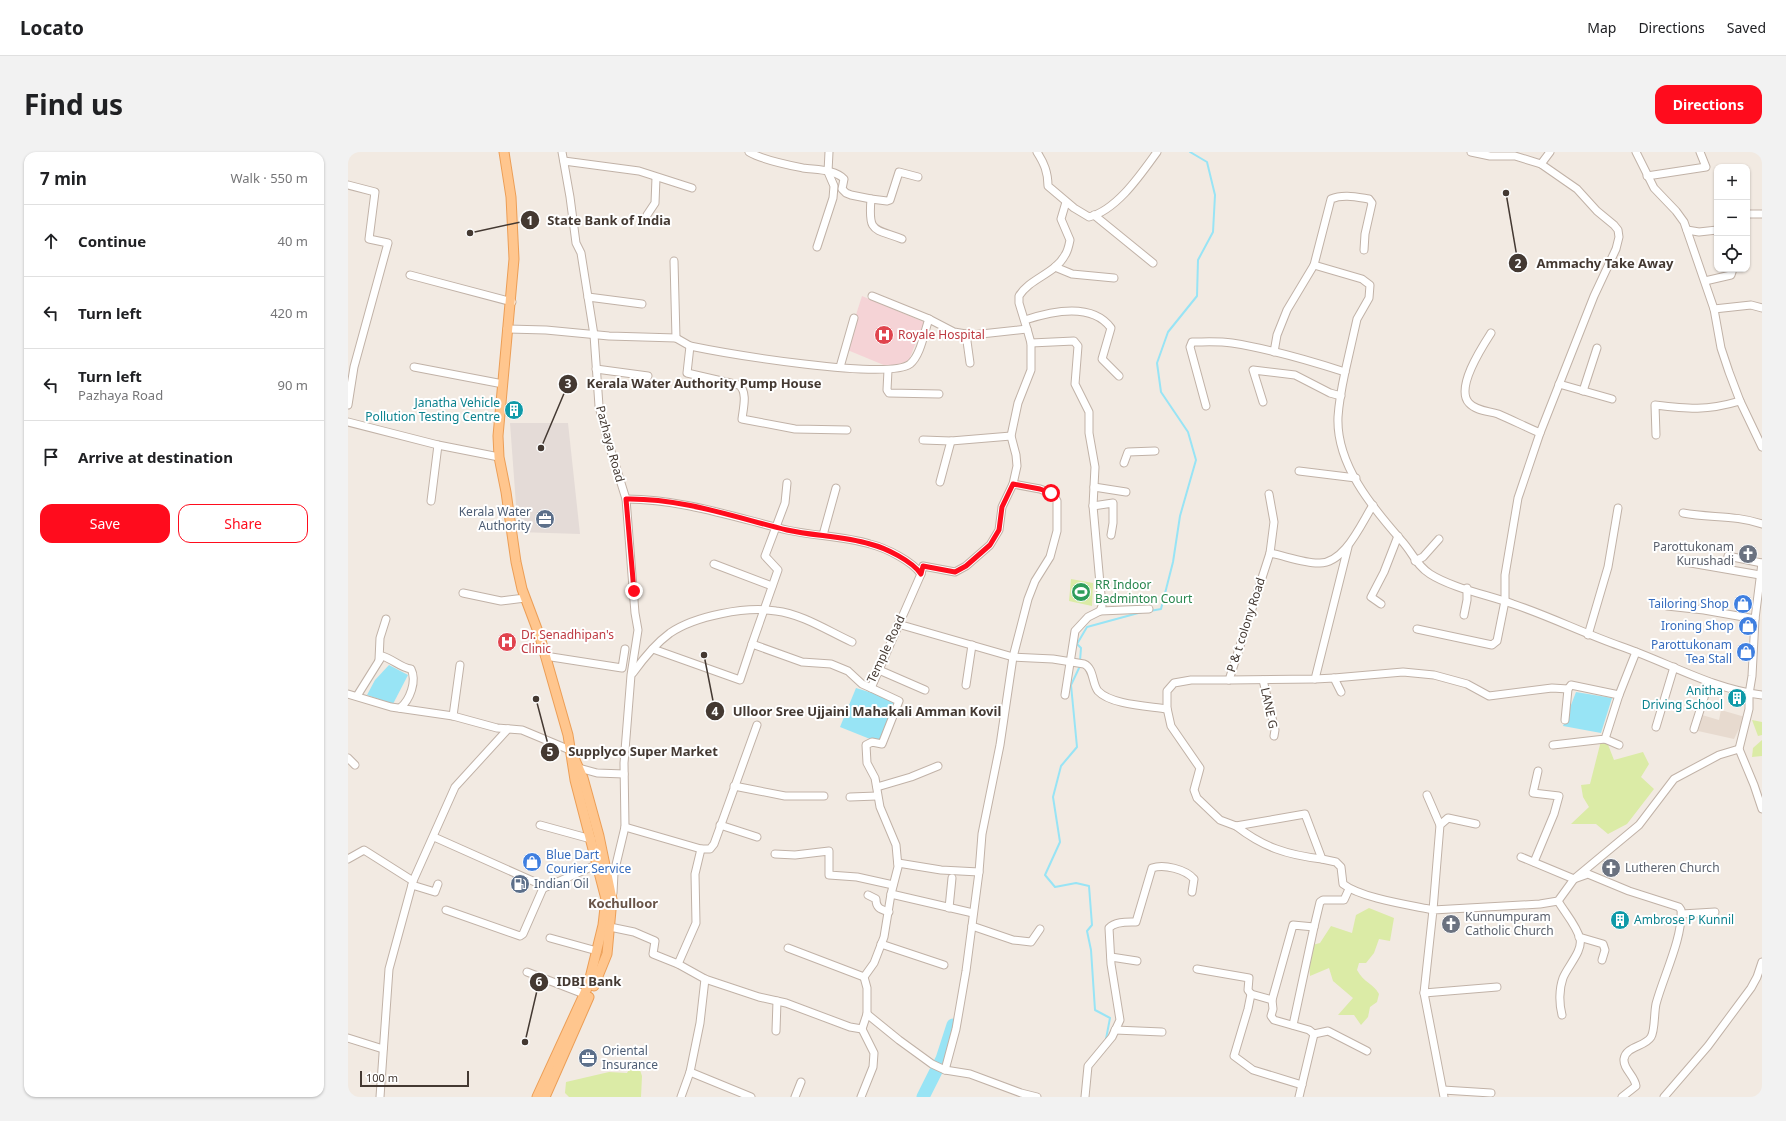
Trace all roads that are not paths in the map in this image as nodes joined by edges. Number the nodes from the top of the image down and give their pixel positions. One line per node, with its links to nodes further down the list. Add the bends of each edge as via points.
1 (504, 152): 40 (main road, via 511,197 514,259)
2 (562, 152): 11 (street, Pazhaya Road)
3 (750, 152): 13 (street, via 787,164)
4 (829, 152): 13 (street)
5 (1037, 152): 20 (street, via 1045,165 1048,186)
6 (1157, 152): 24 (street, via 1130,186 1107,208)
7 (1471, 152): 12 (street, via 1490,156 1515,156)
8 (1550, 152): 12 (street)
9 (1636, 152): 14 (street)
10 (1700, 152): 14 (street, via 1706,166)
11 (564, 161): 16 (street, via 639,171); 39 (street, Pazhaya Road, via 576,243 581,253)
12 (1541, 164): 66 (street, via 1577,189 1614,225 1619,238)
13 (828, 172): 19 (street, via 844,179 842,190 846,193); 28 (street, via 834,186 833,198)
14 (1647, 176): 25 (street, via 1654,188 1676,211)
15 (918, 177): 19 (street, via 899,172 890,200)
16 (656, 178): 18 (street); 23 (street, via 655,203)
17 (348, 185): 73 (street, via 375,192 369,239 388,243 354,367)
18 (692, 188)
19 (871, 199): 27 (street, via 870,224 884,233)
20 (1066, 202): 24 (street, via 1083,215); 33 (street, via 1061,219 1070,240 1065,256)
21 (1750, 214): 22 (street)
22 (1762, 214)
23 (648, 215)
24 (1094, 215): 31 (street)
25 (1687, 230): 26 (street); 37 (street)
26 (1714, 230)
27 (902, 239)
28 (817, 247)
29 (1364, 250): 32 (street, via 1372,202 1369,199 1339,196 1332,199)
30 (674, 261): 52 (street)
31 (1154, 263)
32 (1314, 265): 56 (street, via 1287,310 1277,335); 62 (street, via 1362,279 1370,285 1369,298 1357,319)
33 (1055, 268): 36 (street, via 1072,274); 46 (street, via 1030,283 1019,296)
34 (1732, 272): 37 (street, via 1731,275)
35 (410, 275): 40 (street)
36 (1114, 278)
37 (1705, 282): 43 (street)
38 (872, 296): 45 (street)
39 (588, 297): 41 (street); 51 (street, Pazhaya Road)
40 (512, 302): 48 (main road)
41 (642, 304)
42 (1762, 308): 43 (street, via 1751,305)
43 (1714, 309): 71 (street, via 1721,348)
44 (854, 318): 58 (street)
45 (929, 319): 50 (street, via 954,332); 61 (street, via 912,362)
46 (1025, 320): 47 (street); 64 (street, via 1069,310 1096,315 1103,319 1111,328 1102,359)
47 (1027, 329): 50 (street); 53 (street)
48 (507, 330): 51 (street, via 546,330); 65 (main road)
49 (1491, 333): 77 (street, via 1471,367 1465,396 1475,407)
50 (966, 334): 57 (street)
51 (594, 335): 52 (street); 60 (street, Pazhaya Road)
52 (676, 338): 54 (street)
53 (1031, 343): 79 (street, via 1030,376 1018,403); 92 (street, via 1064,340 1074,341 1078,346 1075,384 1089,412 1089,433 1095,467)
54 (690, 346): 58 (street, via 796,364); 76 (street, via 687,373 739,385 744,393 742,419 795,429)
55 (1596, 348): 67 (street)
56 (1274, 352): 62 (street); 74 (street, via 1231,343 1192,342 1190,347)
57 (970, 363)
58 (840, 367): 61 (street)
59 (414, 368): 65 (street)
60 (596, 369): 63 (street); 96 (street, Pazhaya Road, via 599,406)
61 (888, 370): 68 (street, via 889,393)
62 (1345, 372): 69 (street)
63 (648, 376)
64 (1119, 376)
65 (503, 384): 85 (main road, via 498,436)
66 (1559, 384): 67 (street); 77 (street)
67 (1583, 391): 70 (street)
68 (939, 394)
69 (1341, 396): 72 (street, via 1295,375 1253,370); 88 (street, via 1339,437)
70 (1612, 399)
71 (1740, 401): 78 (street, via 1716,408 1691,409 1655,405); 83 (street)
72 (1263, 402)
73 (348, 405)
74 (1206, 406)
75 (348, 422): 82 (street)
76 (847, 430)
77 (1540, 433): 121 (street, via 1513,519)
78 (1656, 435)
79 (1011, 436): 81 (street); 91 (street, via 1017,466)
80 (923, 440): 81 (street)
81 (951, 441): 89 (street)
82 (438, 445): 85 (street); 97 (street)
83 (1762, 447)
84 (1156, 451): 86 (street, via 1128,452)
85 (499, 457): 120 (main road, via 516,562)
86 (1124, 463)
87 (1299, 471): 88 (street)
88 (1356, 478): 98 (street)
89 (940, 482)
90 (787, 483): 103 (street, via 785,503)
91 (1013, 484): 115 (street, via 1002,507 999,530 990,545 955,572 923,566); 140 (street, via 1053,494 1056,501 1057,531 1050,557 1028,599)
92 (1094, 487): 94 (street); 99 (street)
93 (836, 488): 104 (street)
94 (1126, 492)
95 (1269, 494): 109 (street, P & t colony Road, via 1274,522)
96 (626, 499): 103 (street, via 665,501); 146 (street, Pazhaya Road, via 638,630)
97 (431, 500)
98 (1373, 505): 106 (street); 108 (street)
99 (1093, 506): 105 (street, via 1113,503); 126 (street, via 1100,568)
100 (1618, 508): 132 (street, via 1608,567)
101 (1683, 513): 102 (street, via 1746,518)
102 (1762, 524)
103 (777, 527): 104 (street); 117 (street, via 766,556 778,570)
104 (823, 535): 115 (street, via 888,550 917,567)
105 (1111, 535)
106 (1398, 536): 111 (street); 122 (street, via 1371,597)
107 (1439, 539): 111 (street)
108 (1348, 547): 109 (street, via 1328,563 1312,563); 148 (street)
109 (1270, 553): 149 (street, P & t colony Road)
110 (1728, 556): 113 (street)
111 (1416, 561): 118 (street, via 1431,575)
112 (1685, 562): 116 (street)
113 (1762, 563): 116 (street)
114 (714, 564): 117 (street)
115 (921, 574): 130 (street, Temple Road)
116 (1760, 576): 129 (street)
117 (772, 586): 125 (street)
118 (1467, 588): 121 (street); 127 (street)
119 (463, 593): 120 (street, via 501,601)
120 (526, 598): 139 (main road)
121 (1505, 601): 131 (street, via 1497,641 1492,645); 132 (street)
122 (1381, 604)
123 (1668, 606): 129 (street)
124 (1149, 608): 126 (street)
125 (763, 610): 133 (street, via 794,616); 134 (street); 137 (street, via 702,618 670,633)
126 (1100, 611): 142 (street, via 1077,627 1073,637)
127 (1464, 615)
128 (386, 619): 141 (street, via 380,638)
129 (1755, 619): 159 (street)
130 (898, 624): 135 (street); 145 (street, Temple Road)
131 (1416, 629)
132 (1588, 635): 138 (street)
133 (852, 642)
134 (752, 644): 137 (street, via 740,680); 153 (street, Temple Road, via 802,662 831,664 848,671)
135 (972, 645): 140 (street); 152 (street)
136 (625, 649): 139 (street, via 622,668)
137 (653, 649): 146 (street)
138 (1636, 652): 144 (street); 158 (street)
139 (545, 656): 176 (main road)
140 (1013, 657): 142 (street); 207 (street, via 1000,745 982,834)
141 (379, 660): 162 (street); 163 (street, via 382,656 390,658 411,669 414,676 411,692)
142 (1072, 662): 160 (street); 164 (street, via 1088,667 1099,692 1109,698)
143 (460, 665): 165 (street)
144 (1674, 667): 151 (street); 168 (street)
145 (879, 670): 153 (street, Temple Road); 155 (street)
146 (631, 675): 182 (street, Pazhaya Road)
147 (1334, 678): 148 (street); 154 (street, via 1403,672 1434,675 1467,684 1489,696 1552,688); 156 (street)
148 (1315, 679): 150 (street)
149 (1229, 680): 150 (street); 164 (street, P & t colony Road, via 1191,680 1174,683 1167,691)
150 (1263, 680): 171 (street, LANE G, via 1275,730)
151 (1709, 682): 159 (street); 170 (street)
152 (966, 685)
153 (870, 688): 184 (street, via 900,701 882,744 872,742 866,745 867,763)
154 (1568, 689): 158 (street, via 1573,685); 166 (street)
155 (925, 690)
156 (1341, 692)
157 (348, 694): 162 (street)
158 (1619, 694): 172 (street)
159 (1749, 694): 161 (street); 175 (street, via 1750,708)
160 (1065, 695)
161 (1762, 695)
162 (357, 696): 163 (street)
163 (400, 708): 165 (street)
164 (1167, 710): 194 (street, P & t colony Road, via 1171,726 1199,767 1194,790 1197,798 1220,820)
165 (453, 716): 169 (street)
166 (1565, 720)
167 (757, 725): 183 (street)
168 (1656, 727)
169 (508, 729): 176 (street, via 522,730); 196 (street, via 457,785)
170 (1694, 729)
171 (1274, 736)
172 (1605, 739): 173 (street); 174 (street)
173 (1553, 745)
174 (1619, 745)
175 (1739, 749): 189 (street); 209 (street, via 1719,755 1674,779 1640,825)
176 (570, 750): 180 (main road); 198 (main road, via 575,780)
177 (348, 758): 178 (street)
178 (355, 765)
179 (938, 766): 184 (street)
180 (579, 768): 182 (street, via 597,773); 218 (main road, via 599,836)
181 (1538, 771): 204 (street, via 1533,793 1559,796)
182 (624, 774): 195 (street, Pazhaya Road)
183 (734, 786): 186 (street, via 784,796); 192 (street)
184 (877, 787): 187 (street)
185 (1427, 795): 193 (street)
186 (824, 796)
187 (877, 796): 188 (street); 205 (street, via 896,845)
188 (850, 797)
189 (1762, 809)
190 (1476, 824): 193 (street, via 1448,818)
191 (540, 825): 198 (street)
192 (720, 825): 197 (street); 199 (street, via 710,850)
193 (1440, 825): 222 (street)
194 (1236, 826): 203 (street, via 1253,840 1269,847); 203 (street, via 1305,814)
195 (625, 827): 199 (street); 218 (street, Pazhaya Road)
196 (434, 836): 210 (street); 213 (street, via 543,884)
197 (757, 837)
198 (591, 839): 206 (main road)
199 (701, 849): 240 (street, via 695,874 696,922)
200 (775, 854): 212 (street, via 795,855 829,851 829,875 857,877)
201 (1521, 856): 204 (street)
202 (348, 859): 210 (street, via 364,850)
203 (1322, 859): 214 (street, via 1336,862 1342,867 1343,884)
204 (1534, 862): 209 (street)
205 (898, 863): 207 (street, via 941,870); 212 (street)
206 (598, 864): 213 (street); 218 (main road)
207 (979, 872): 225 (street)
208 (952, 878): 220 (street)
209 (1574, 879): 219 (street); 226 (street, via 1588,874 1629,892 1679,907)
210 (412, 883): 211 (street, via 435,892); 261 (street, via 389,969)
211 (438, 884)
212 (893, 885): 216 (street)
213 (544, 888): 221 (street, via 520,936)
214 (1349, 889): 222 (street); 229 (street, via 1344,900 1320,902)
215 (1192, 892): 236 (street, via 1194,879 1190,874 1160,865 1152,868 1136,922 1119,923 1109,928)
216 (890, 894): 220 (street); 223 (street)
217 (868, 895): 223 (street, via 876,899 878,908)
218 (609, 899): 227 (main road)
219 (1558, 901): 222 (street); 231 (street)
220 (949, 908): 225 (street)
221 (446, 910)
222 (1433, 910): 247 (street)
223 (889, 912): 233 (street)
224 (1715, 912): 226 (street)
225 (973, 913): 228 (street)
226 (1682, 914): 279 (street, via 1670,963 1656,1004 1652,1036 1645,1043 1627,1052 1624,1057 1624,1064 1636,1086)
227 (607, 926): 235 (main road); 240 (street, via 634,932 655,942 652,954); 271 (main road, via 607,954)
228 (972, 926): 230 (street, via 1020,942 1031,942); 263 (street, via 956,1029)
229 (1314, 927): 250 (street, via 1293,925); 254 (street)
230 (1040, 929)
231 (1579, 937): 237 (street, via 1604,944); 253 (street, via 1578,950 1562,980)
232 (550, 938): 235 (street)
233 (882, 944): 241 (street); 244 (street, via 874,963)
234 (788, 948): 244 (street)
235 (597, 951): 248 (main road, via 593,973)
236 (1111, 957): 238 (street); 256 (street, via 1120,1020)
237 (1602, 960)
238 (1137, 961)
239 (1762, 962): 280 (street, via 1758,977 1751,988 1708,1046)
240 (678, 964): 245 (street)
241 (944, 965)
242 (1196, 969): 249 (street, via 1249,978 1248,990)
243 (527, 972): 248 (street)
244 (864, 977): 252 (street, via 867,988)
245 (705, 979): 251 (street); 264 (street, via 700,1023)
246 (1498, 987): 247 (street)
247 (1424, 993): 268 (street)
248 (584, 994): 270 (main road)
249 (1251, 994): 250 (street); 266 (street, via 1234,1056 1253,1070)
250 (1272, 1000): 254 (street, via 1272,1018)
251 (777, 1001): 255 (street); 257 (street)
252 (867, 1014): 255 (street); 263 (street, via 932,1064)
253 (1562, 1015)
254 (1293, 1025): 259 (street)
255 (862, 1029): 275 (street, via 874,1053 873,1067)
256 (1115, 1030): 258 (street); 277 (street, via 1088,1066)
257 (776, 1031)
258 (1162, 1032)
259 (1314, 1034): 262 (street, via 1328,1031); 266 (street)
260 (348, 1038): 261 (street)
261 (383, 1049): 269 (street)
262 (1367, 1051)
263 (945, 1070): 276 (street, via 970,1074)
264 (690, 1072): 272 (street); 273 (street)
265 (800, 1082): 274 (street)
266 (1302, 1085): 278 (street)
267 (1491, 1093): 268 (street)
268 (1443, 1094)
269 (380, 1097)
270 (537, 1097)
271 (545, 1097)
272 (681, 1097)
273 (751, 1097)
274 (795, 1097)
275 (860, 1097)
276 (1037, 1097)
277 (1085, 1097)
278 (1299, 1097)
279 (1622, 1097)
280 (1664, 1097)

